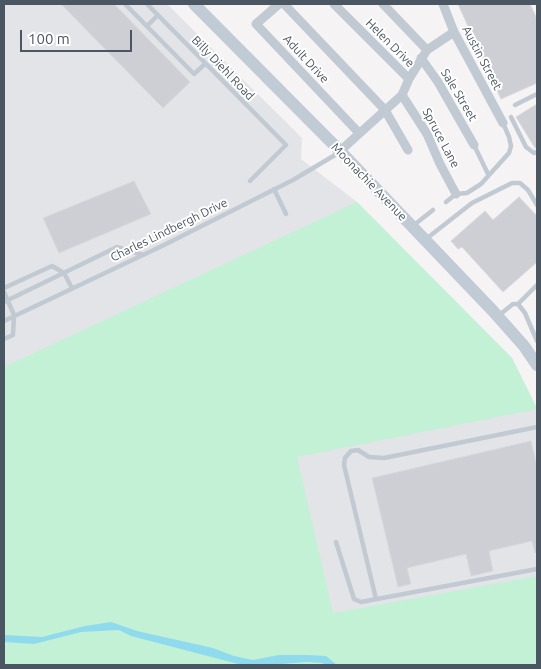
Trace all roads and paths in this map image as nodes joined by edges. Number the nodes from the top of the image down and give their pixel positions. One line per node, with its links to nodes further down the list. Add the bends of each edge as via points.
1 (125, 4): 10 (lane)
2 (147, 4): 9 (lane, Billy Diehl Road)
3 (194, 4): 24 (main road, Moonachie Avenue)
4 (279, 4): 21 (street, Adult Drive, via 256,24)
5 (284, 4): 19 (street, Adult Drive)
6 (334, 4): 15 (street, Helen Drive)
7 (383, 4): 12 (street, Helen Drive)
8 (443, 4): 11 (street, Austin Street)
9 (158, 15): 10 (lane); 14 (lane, Billy Diehl Road)
10 (147, 26): 14 (lane, via 194,74)
11 (454, 32): 12 (street); 20 (street, Austin Street)
12 (427, 50): 13 (street)
13 (421, 58): 15 (street); 22 (street, Sale Street)
14 (205, 64): 27 (lane, Billy Diehl Road, via 286,145)
15 (408, 79): 17 (street)
16 (537, 94): 18 (lane)
17 (402, 95): 19 (street); 29 (street, Spruce Lane, via 427,134)
18 (515, 105)
19 (385, 110): 21 (street); 23 (street, Adult Drive)
20 (507, 120): 25 (lane, via 526,147); 26 (lane, via 509,153)
21 (359, 133): 24 (street)
22 (474, 145): 26 (lane)
23 (408, 150)
24 (340, 152): 28 (lane, Charles Lindbergh Drive); 34 (main road, Moonachie Avenue)
25 (537, 152)
26 (488, 174): 29 (lane, via 477,187 462,195)
27 (250, 181)
28 (274, 189): 33 (lane); 36 (lane, Charles Lindbergh Drive)
29 (456, 194): 30 (lane)
30 (446, 202)
31 (537, 205): 35 (lane, via 528,190 520,183 512,183 472,202)
32 (432, 210): 34 (lane)
33 (286, 214)
34 (412, 226): 35 (main road, Moonachie Avenue)
35 (425, 240): 44 (main road, Moonachie Avenue)
36 (143, 255): 37 (lane, via 117,247); 39 (lane, Charles Lindbergh Drive)
37 (64, 273): 39 (lane); 40 (lane, via 52,266); 41 (lane)
38 (537, 285): 42 (lane)
39 (72, 288): 43 (lane, Charles Lindbergh Drive)
40 (4, 290): 41 (lane)
41 (6, 301): 43 (lane)
42 (518, 304): 44 (lane, via 513,304); 47 (lane)
43 (14, 315): 45 (lane, Charles Lindbergh Drive); 46 (lane, via 14,335)
44 (498, 316): 48 (main road, Moonachie Avenue)
45 (4, 321)
46 (4, 340)
47 (537, 341)
48 (537, 365)
49 (537, 427): 52 (lane, via 384,458 351,451 344,465)
50 (336, 542): 52 (lane, via 354,600)
51 (537, 569): 52 (lane)
52 (376, 599)

